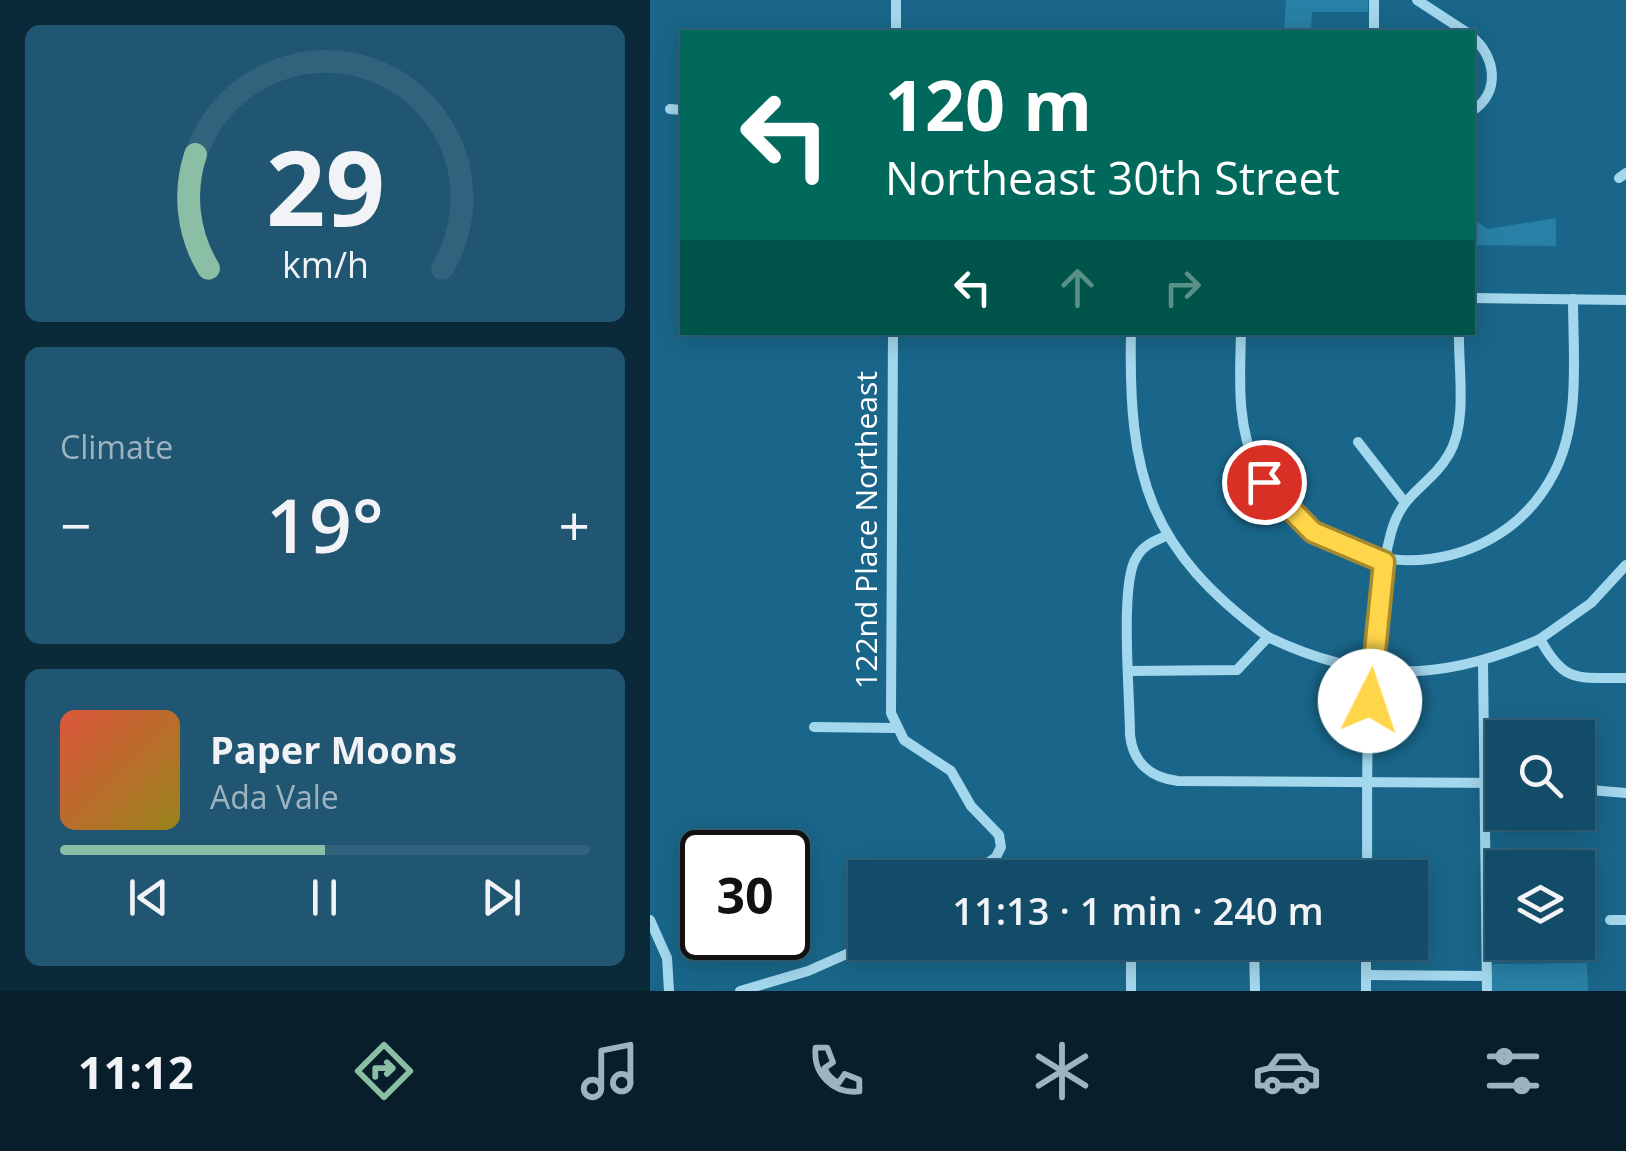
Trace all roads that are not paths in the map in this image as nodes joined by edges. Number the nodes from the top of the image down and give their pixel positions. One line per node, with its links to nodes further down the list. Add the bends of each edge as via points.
1 (896, 0): 4 (street)
2 (1374, 0): 5 (street)
3 (1417, 0): 6 (street)
4 (896, 30)
5 (1374, 30)
6 (1463, 30)
7 (1475, 39): 8 (street, via 1492,68 1490,93)
8 (1475, 107)
9 (670, 109): 10 (street)
10 (680, 110)
11 (1475, 298): 12 (street)
12 (1573, 299): 13 (street); 21 (street, via 1571,414 1554,473 1517,521 1472,550 1424,562)
13 (1626, 300)
14 (893, 335): 31 (street, 122nd Place Northeast, via 890,688)
15 (1131, 335): 20 (street, via 1132,430)
16 (1241, 335): 21 (street, via 1242,421 1264,482 1313,532)
17 (1458, 335): 19 (street, via 1454,444)
18 (1358, 442): 19 (street)
19 (1403, 500): 21 (street)
20 (1166, 536): 23 (street, via 1197,576); 26 (street, via 1146,544 1132,568)
21 (1384, 562): 27 (street)
22 (1626, 565): 24 (street, via 1591,603)
23 (1268, 636): 26 (street, via 1237,670); 27 (street)
24 (1540, 639): 25 (street); 28 (street, via 1562,673)
25 (1484, 663): 27 (street, via 1433,672); 29 (street)
26 (1130, 671): 32 (street, via 1131,748 1144,768 1178,781)
27 (1371, 671): 32 (street)
28 (1626, 678)
29 (1485, 720)
30 (814, 728): 31 (street)
31 (896, 728): 37 (street, via 951,771 999,835 1001,847)
32 (1368, 782): 33 (street); 38 (street)
33 (1485, 783)
34 (1595, 789): 35 (street)
35 (1626, 792)
36 (1487, 830): 47 (street)
37 (992, 860)
38 (1366, 860)
39 (650, 920): 48 (street, via 667,958)
40 (1610, 920): 41 (street)
41 (1626, 920)
42 (848, 953): 49 (street)
43 (1131, 960): 50 (street)
44 (1254, 960): 51 (street)
45 (1366, 960): 46 (street)
46 (1366, 975): 47 (street); 52 (street)
47 (1487, 976): 53 (street)
48 (670, 991)
49 (740, 991)
50 (1131, 991)
51 (1255, 991)
52 (1366, 991)
53 (1487, 991)

